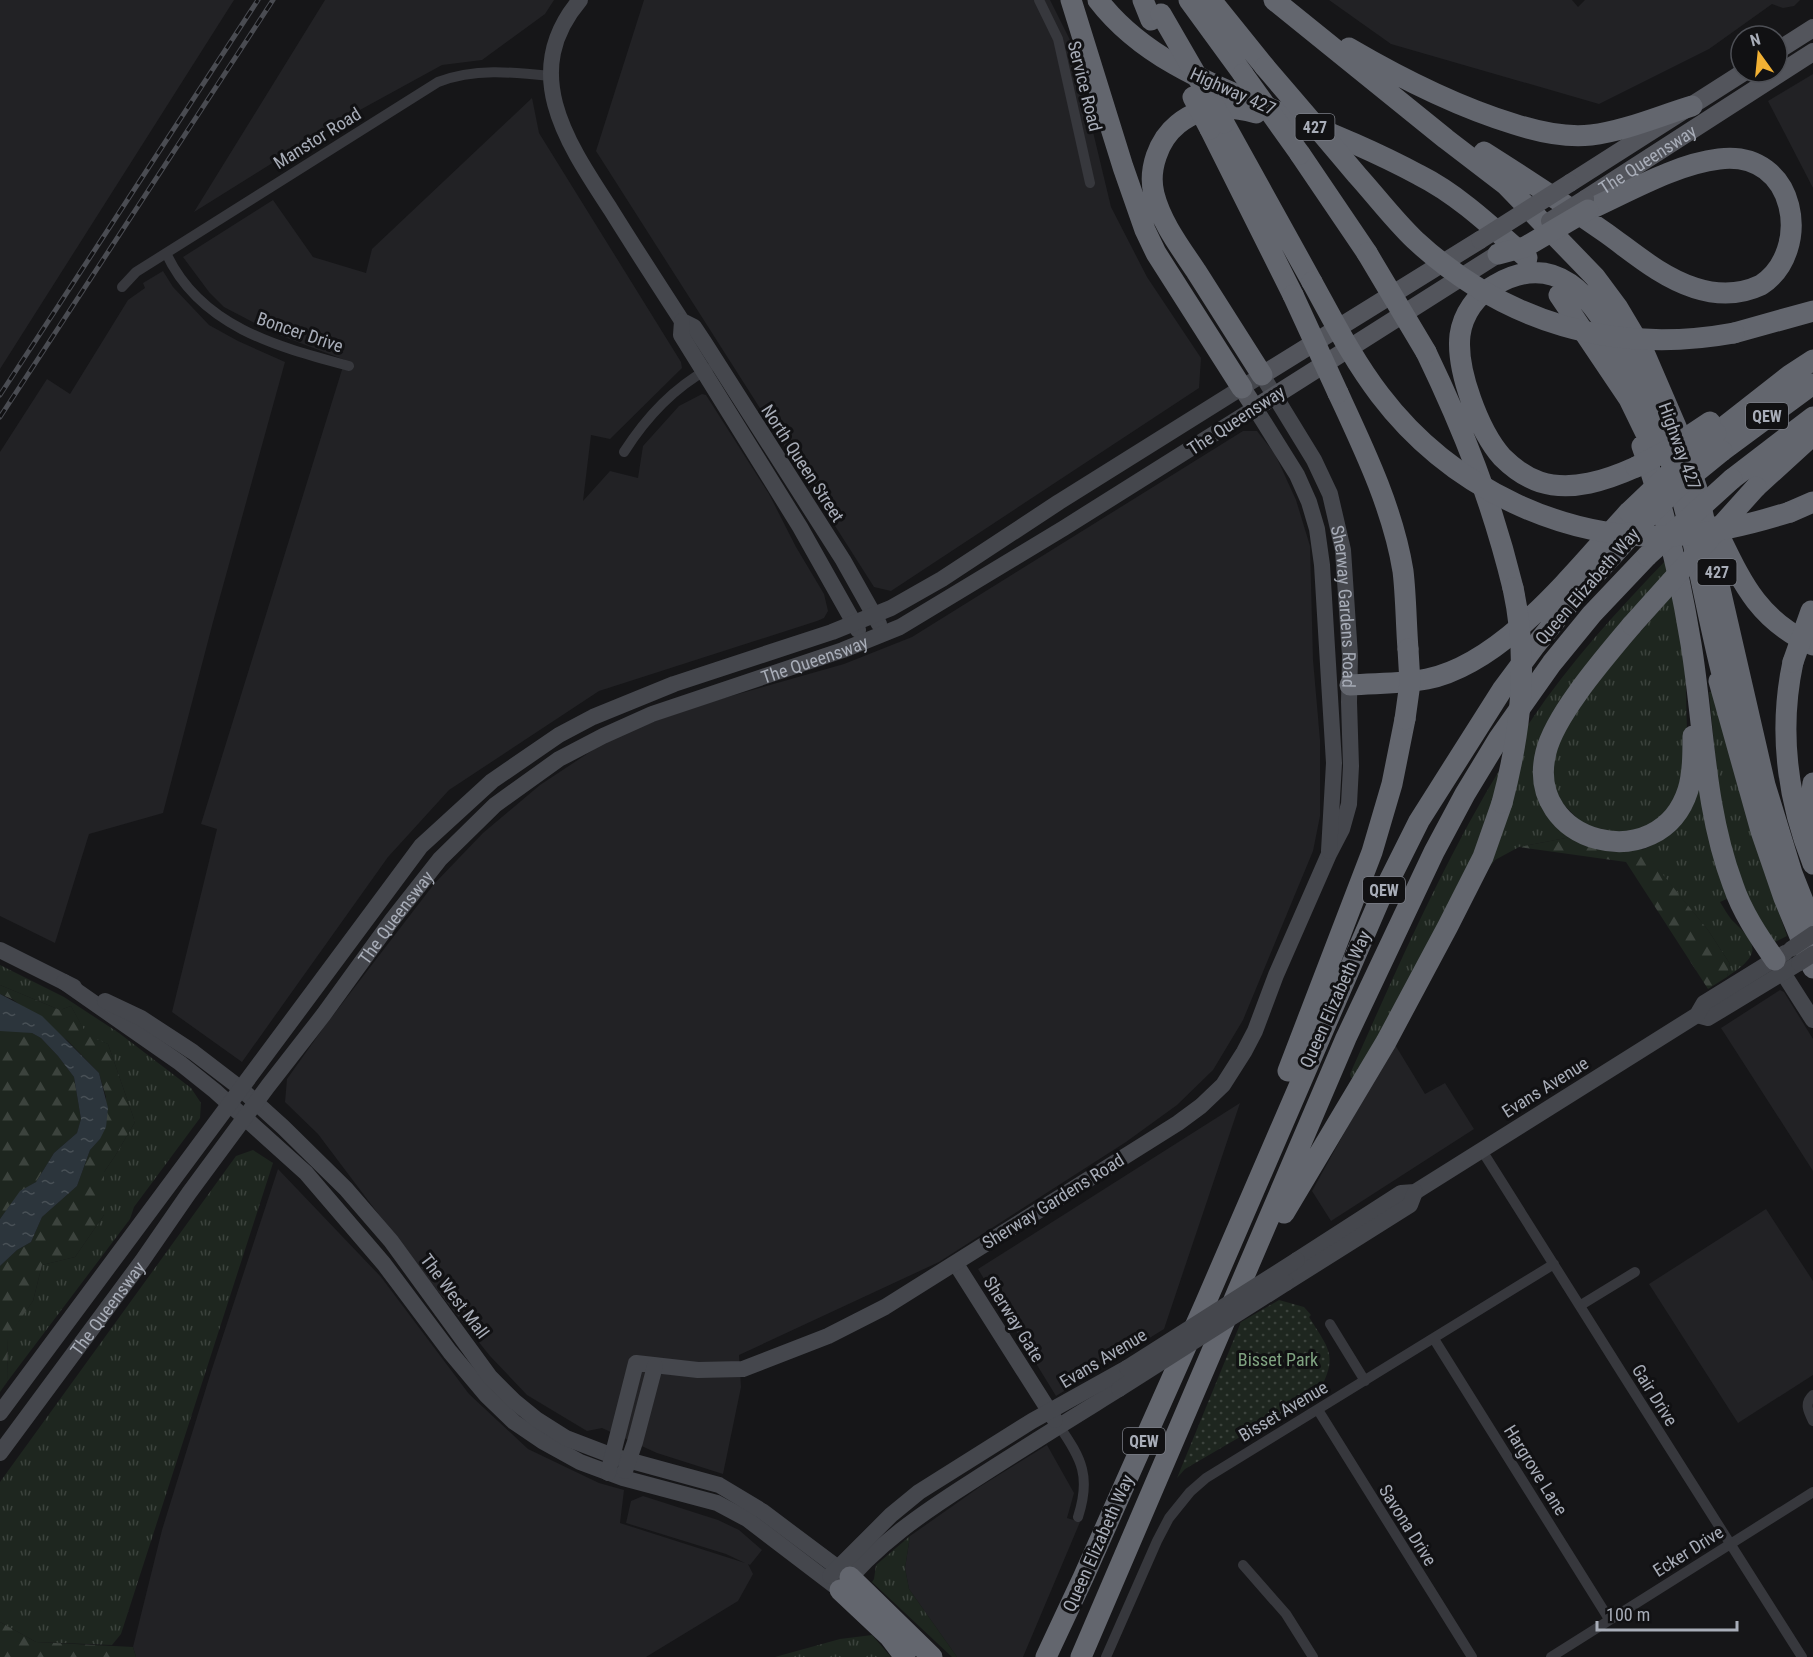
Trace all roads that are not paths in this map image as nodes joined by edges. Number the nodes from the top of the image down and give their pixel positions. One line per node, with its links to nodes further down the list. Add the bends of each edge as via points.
1 (580, 0): 14 (main road, North Queen Street, via 556,41)
2 (1039, 0): 19 (street, Service Road, via 1058,39)
3 (1071, 0): 33 (highway, via 1145,230)
4 (1098, 0): 18 (highway, Highway 427 / 427, via 1136,40 1159,56 1210,84)
5 (1143, 0): 9 (highway)
6 (1189, 0): 73 (highway, bridge, via 1367,253 1425,352 1451,404 1495,517 1518,611 1521,643 1519,732 1502,803 1483,857 1386,1042)
7 (1211, 0): 26 (highway, bridge, via 1413,238 1487,293 1548,321 1598,335 1654,341 1710,338)
8 (1282, 6): 13 (highway, 427); 16 (highway, via 1402,79 1492,117 1540,132 1597,134)
9 (1154, 11): 17 (highway, bridge)
10 (1813, 28): 11 (main road)
11 (1789, 43)
12 (1813, 52): 20 (main road, The Queensway)
13 (1364, 74): 20 (highway, via 1649,264 1694,287 1732,293 1755,288 1785,269 1799,241 1798,208 1787,184 1765,166 1740,159 1719,159 1674,172); 40 (highway, Highway 427 / 427, via 1506,184 1602,285 1643,350 1677,429)
14 (550, 76): 21 (street, Manstor Road, via 480,72 438,82); 29 (main road, North Queen Street, via 555,111 572,149 682,321 694,327)
15 (1729, 82): 16 (main road, The Queensway)
16 (1692, 106): 30 (main road, The Queensway, bridge)
17 (1217, 126): 41 (highway, bridge, via 1358,363 1396,415 1440,458 1467,477 1503,498 1572,524 1611,533 1711,532 1739,527); 75 (highway, bridge, via 1358,436 1389,514 1402,570 1410,683 1392,784 1372,852 1211,1261)
18 (1355, 144): 23 (highway, Highway 427 / 427, via 1446,191); 30 (highway, via 1238,107 1223,107 1187,117 1167,135 1157,154 1153,186 1162,215)
19 (1090, 183)
20 (1586, 205): 22 (highway, bridge, via 1525,247)
21 (166, 254): 24 (street, Manstor Road, via 136,272); 28 (street, Boncer Drive, via 190,292 230,323 281,348)
22 (1498, 254): 34 (main road, The Queensway)
23 (1530, 261)
24 (122, 287)
25 (1559, 295): 31 (highway, Highway 427 / 427)
26 (1813, 311)
27 (1813, 360): 37 (highway, via 1790,375 1767,383)
28 (349, 366)
29 (710, 367): 39 (street, via 664,402); 44 (main road, North Queen Street, via 843,560); 45 (main road, North Queen Street)
30 (1262, 375): 33 (main road, The Queensway); 34 (main road, Sherway Gardens Road)
31 (1616, 381): 48 (highway, via 1652,478 1674,558); 52 (highway, Highway 427 / 427, via 1645,431 1668,491)
32 (1813, 384): 37 (highway, Queen Elizabeth Way / QEW)
33 (1242, 388): 35 (main road, Sherway Gardens Road); 44 (main road, The Queensway, via 942,579)
34 (1274, 395): 35 (main road, The Queensway); 51 (main road, Sherway Gardens Road, via 1330,494 1344,561 1350,636)
35 (1255, 408): 46 (main road, The Queensway); 53 (main road, Sherway Gardens Road, via 1297,475 1317,529)
36 (1813, 417): 73 (highway, Queen Elizabeth Way / QEW, bridge, via 1732,479 1647,556 1552,663 1499,738 1434,852 1346,1038)
37 (1716, 435): 42 (highway, Queen Elizabeth Way / QEW, bridge, via 1679,486); 52 (highway, bridge, via 1668,450 1636,467 1602,481 1553,485 1529,478 1502,457 1483,427 1470,395 1460,349 1464,320 1482,294 1524,273 1562,279 1591,302 1646,399 1670,458 1723,678)
38 (1813, 435): 48 (highway, bridge, via 1756,487 1632,625 1558,723 1546,751 1543,776 1552,804 1580,833 1599,841 1629,842 1659,830 1675,814 1688,791 1691,773)
39 (624, 452)
40 (1697, 489): 49 (highway, via 1747,590 1766,614); 59 (highway, Highway 427 / 427, via 1765,785)
41 (1813, 502)
42 (1636, 517): 51 (highway, via 1495,648 1427,679); 75 (highway, Queen Elizabeth Way / QEW, via 1503,690 1419,821 1378,901)
43 (1812, 608): 58 (highway, bridge, via 1793,662 1785,717 1786,758 1796,815)
44 (874, 614): 45 (main road, The Queensway); 46 (main road, North Queen Street)
45 (854, 623): 47 (main road, North Queen Street); 50 (main road, The Queensway)
46 (884, 634): 47 (main road, The Queensway)
47 (865, 641): 54 (main road, The Queensway)
48 (1691, 645): 62 (highway, via 1708,772 1733,887 1748,919)
49 (1813, 645)
50 (694, 677): 54 (main road, via 693,688); 65 (main road, The Queensway, via 593,717 559,735 466,803 421,846)
51 (1349, 693): 53 (main road); 57 (main road, Sherway Gardens Road, via 1349,804)
52 (1723, 693): 62 (highway, Highway 427 / 427, via 1748,788 1794,924)
53 (1329, 694): 57 (main road, Sherway Gardens Road, via 1334,763)
54 (675, 705): 66 (main road, The Queensway, via 559,759 471,826 392,920)
55 (1813, 783): 56 (highway)
56 (1813, 834)
57 (1329, 854): 71 (main road, Sherway Gardens Road, via 1255,1031 1223,1085 1178,1123)
58 (1813, 864)
59 (1813, 926)
60 (1813, 934): 62 (main road, Evans Avenue, bridge)
61 (0, 950): 63 (main road, The West Mall)
62 (1796, 961): 64 (main road); 69 (main road, Evans Avenue, via 1704,1003 1697,1015)
63 (64, 982): 65 (main road, The West Mall, via 141,1018); 67 (main road, The West Mall, via 180,1063)
64 (1813, 1020)
65 (240, 1088): 66 (main road, The West Mall); 67 (main road, The Queensway)
66 (256, 1102): 68 (main road, The Queensway); 87 (main road, The West Mall, via 361,1206 490,1377 513,1401)
67 (228, 1104): 68 (main road, The West Mall); 83 (main road, The Queensway)
68 (244, 1118): 86 (main road, The Queensway); 87 (main road, The West Mall, via 306,1173 384,1264 450,1352 514,1422 580,1462)
69 (1481, 1149): 70 (main road, Evans Avenue); 72 (street, Gair Drive)
70 (1415, 1192): 84 (main road, Evans Avenue, bridge, via 1401,1193); 84 (main road, Evans Avenue, bridge, via 1410,1205 1119,1389)
71 (956, 1263): 79 (main road, Sherway Gardens Road, via 854,1324 754,1365 731,1370); 84 (main road, Sherway Gate)
72 (1554, 1264): 76 (street, Gair Drive); 78 (street, Bisset Avenue)
73 (1247, 1272): 98 (highway, Queen Elizabeth Way / QEW)
74 (1635, 1272): 76 (street)
75 (1205, 1304): 97 (highway, Queen Elizabeth Way / QEW)
76 (1581, 1305): 90 (street, Gair Drive)
77 (1330, 1324): 80 (street)
78 (1434, 1339): 80 (street, Bisset Avenue); 93 (street, Hargrove Lane)
79 (655, 1366): 87 (main road); 87 (main road, Sherway Gardens Road, via 636,1363)
80 (1365, 1381): 82 (street, Bisset Avenue)
81 (1813, 1395): 85 (street, via 1807,1405)
82 (1318, 1410): 99 (street, Bisset Avenue, via 1222,1467 1190,1492 1157,1540); 101 (street, Savona Drive)
83 (0, 1413)
84 (1054, 1419): 89 (street, via 1084,1471 1084,1492); 92 (main road, Evans Avenue)
85 (1813, 1421)
86 (0, 1453)
87 (618, 1467): 92 (main road, The West Mall, via 719,1485 762,1511)
88 (1813, 1492): 90 (street, Ecker Drive)
89 (1077, 1517)
90 (1730, 1545): 93 (street, Ecker Drive); 94 (street, Gair Drive)
91 (1243, 1565): 100 (street, via 1286,1614)
92 (838, 1578): 95 (highway); 96 (highway)
93 (1610, 1619): 102 (street, Ecker Drive)
94 (1799, 1656)
95 (905, 1657)
96 (932, 1657)
97 (1046, 1657)
98 (1081, 1657)
99 (1106, 1657)
100 (1313, 1657)
101 (1472, 1657)
102 (1551, 1657)

